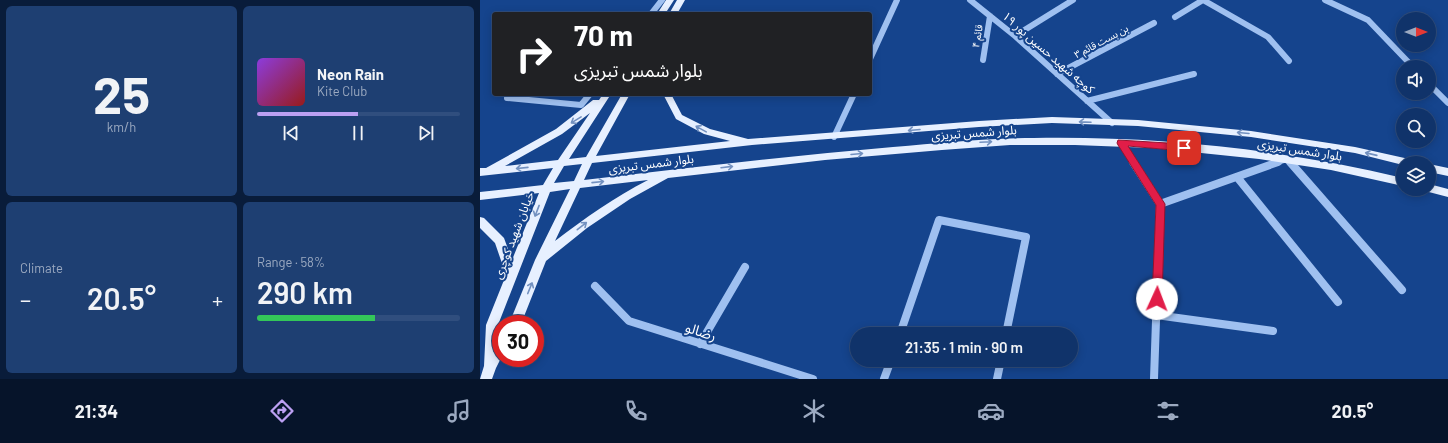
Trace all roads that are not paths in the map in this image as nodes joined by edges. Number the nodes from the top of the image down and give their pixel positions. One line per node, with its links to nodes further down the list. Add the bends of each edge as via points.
1 (662, 0): 9 (street)
2 (670, 0): 10 (main road)
3 (681, 0): 11 (main road)
4 (897, 0): 16 (street)
5 (970, 0): 12 (street, کوچه شهید حسین پور ۱۹)
6 (1073, 0): 15 (street)
7 (1203, 0): 13 (street); 19 (street, via 1268,36)
8 (1325, 0): 18 (street, via 1368,20)
9 (653, 12)
10 (662, 12)
11 (674, 12)
12 (990, 16): 15 (street, کوچه شهید حسین پور ۱۹); 17 (street, قائم ۴)
13 (1175, 17)
14 (1154, 24): 20 (street, بن بست قائم ۳)
15 (1015, 36): 20 (street, کوچه شهید حسین پور ۱۹)
16 (872, 55)
17 (983, 60)
18 (1406, 60)
19 (1289, 62)
20 (1057, 74): 30 (street, کوچه شهید حسین پور ۱۹)
21 (1194, 74): 30 (street)
22 (1436, 91): 31 (street)
23 (588, 96): 29 (street, via 581,105)
24 (604, 96): 41 (main road, one-way to 41, via 581,117 536,145)
25 (605, 96): 39 (main road, خیابان شهید کوچری)
26 (625, 96): 37 (main road)
27 (668, 96): 34 (main road, one-way to 27, via 707,132 679,117)
28 (853, 96): 33 (street)
29 (507, 98)
30 (1087, 101): 32 (street, کوچه شهید حسین پور ۱۹)
31 (1448, 103)
32 (1112, 123): 33 (main road, بلوار شمس تبریزی, one-way to 33, via 1052,120); 38 (main road, بلوار شمس تبریزی, one-way to 32, via 1355,150 1251,134 1138,123)
33 (834, 137): 34 (main road, بلوار شمس تبریزی)
34 (752, 142): 37 (main road, بلوار شمس تبریزی)
35 (1121, 143): 36 (main road, بلوار شمس تبریزی); 43 (main road, بلوار شمس تبریزی, one-way to 35, via 985,142); 51 (street)
36 (1287, 159): 44 (street); 45 (main road, بلوار شمس تبریزی, via 1362,171); 57 (street)
37 (589, 160): 39 (main road, بلوار شمس تبریزی); 46 (main road)
38 (1396, 160)
39 (560, 164): 41 (main road, بلوار شمس تبریزی, one-way to 41); 47 (main road, خیابان شهید کوچری)
40 (1436, 169): 42 (main road)
41 (481, 172)
42 (1448, 172)
43 (669, 174): 46 (main road, بلوار شمس تبریزی, one-way to 43); 53 (main road, one-way to 43, via 589,220 626,196)
44 (1237, 177): 51 (street); 58 (street)
45 (1396, 180)
46 (578, 184): 47 (main road, بلوار شمس تبریزی); 53 (main road)
47 (546, 188): 50 (main road, بلوار شمس تبریزی); 55 (main road, خیابان شهید کوچری, one-way to 55)
48 (1436, 190): 49 (main road)
49 (1448, 193)
50 (480, 196)
51 (1160, 204): 60 (street)
52 (480, 220): 55 (main road, via 500,241)
53 (541, 260): 59 (main road, one-way to 53)
54 (745, 267): 64 (street)
55 (512, 276): 66 (main road, خیابان شهید کوچری, via 492,325)
56 (595, 286): 64 (street, رضالو, via 629,321)
57 (1402, 290)
58 (1338, 302)
59 (519, 315)
60 (1156, 315): 63 (street); 73 (street)
61 (902, 327): 62 (street, via 939,220 1026,237)
62 (1007, 327)
63 (1273, 331)
64 (700, 344): 70 (street, رضالو)
65 (492, 363): 66 (main road, خیابان شهید کوچری)
66 (490, 366): 69 (main road, خیابان شهید کوچری)
67 (888, 367): 71 (street)
68 (1000, 367): 72 (street)
69 (486, 379)
70 (813, 379)
71 (884, 379)
72 (997, 379)
73 (1154, 379)

